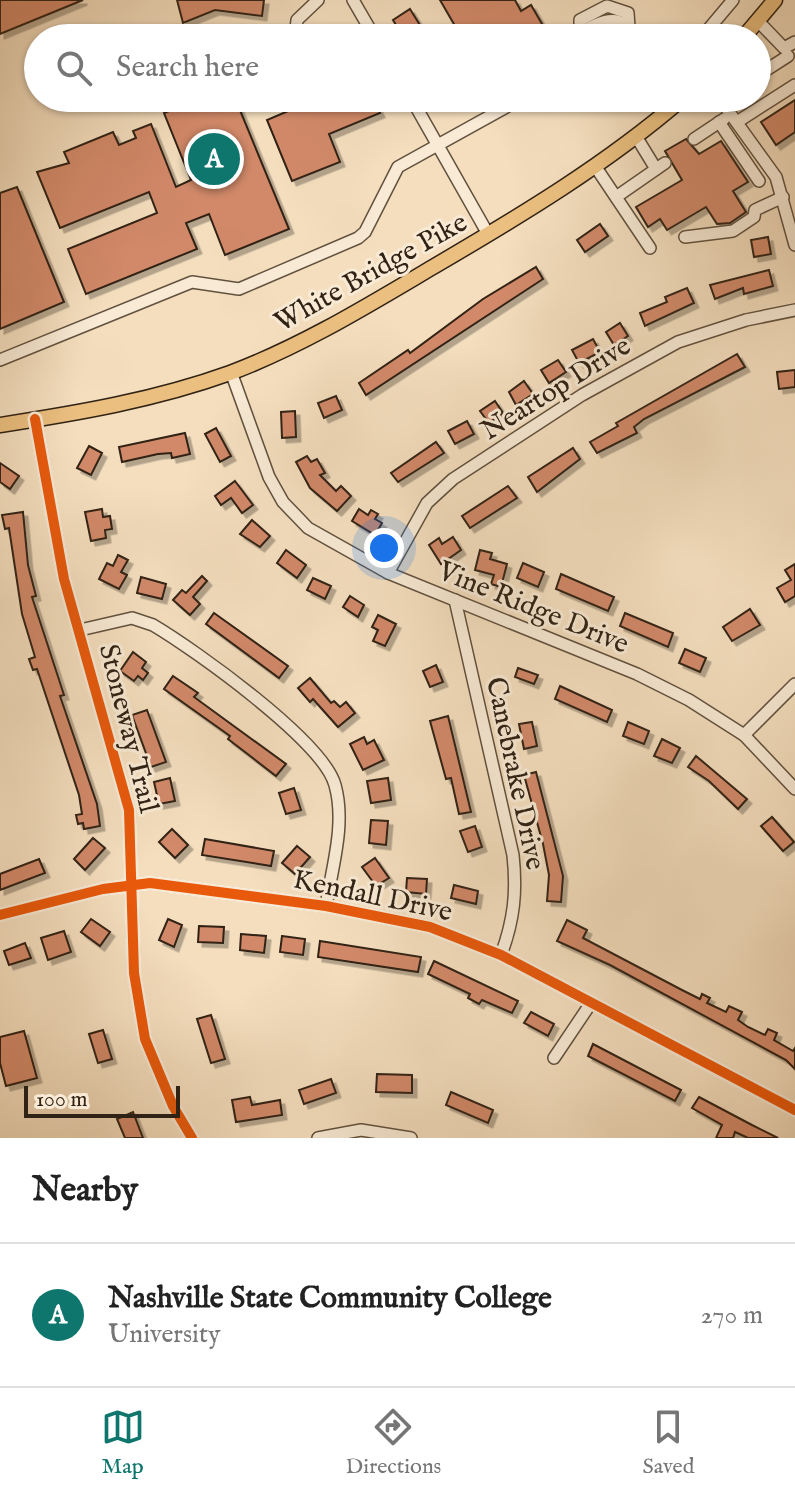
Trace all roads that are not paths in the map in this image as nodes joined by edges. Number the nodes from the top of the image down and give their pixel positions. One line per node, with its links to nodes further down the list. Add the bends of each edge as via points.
1 (318, 0): 6 (street)
2 (353, 0): 7 (street)
3 (733, 0): 10 (street)
4 (775, 0): 5 (main road)
5 (758, 21): 11 (main road); 12 (street)
6 (297, 24)
7 (367, 24)
8 (596, 24): 9 (street, via 615,18)
9 (622, 24)
10 (713, 24)
11 (755, 24)
12 (761, 24)
13 (771, 32): 14 (street)
14 (789, 48): 15 (street); 16 (street)
15 (771, 64)
16 (795, 69)
17 (795, 85): 18 (street)
18 (771, 96)
19 (419, 112): 28 (street)
20 (497, 112): 28 (street)
21 (667, 112): 26 (main road, White Bridge Pike)
22 (730, 112): 24 (street)
23 (743, 112): 24 (street)
24 (734, 118): 25 (street); 29 (street)
25 (719, 122): 27 (street); 31 (street)
26 (637, 138): 30 (main road, White Bridge Pike); 33 (street, via 661,166)
27 (694, 139)
28 (438, 145): 35 (street); 40 (street, via 398,167 358,238 239,289 192,282)
29 (762, 158): 31 (street); 34 (street)
30 (595, 166): 33 (street); 35 (main road, White Bridge Pike)
31 (749, 167): 32 (street)
32 (759, 181)
33 (616, 197): 38 (street)
34 (783, 197): 36 (street, via 755,210 754,217 733,231); 37 (street)
35 (488, 234): 41 (main road, White Bridge Pike, via 318,335)
36 (685, 237)
37 (795, 245)
38 (650, 248)
39 (795, 310): 44 (street, Neartop Drive, via 678,342 582,395 453,479 427,503)
40 (0, 360)
41 (231, 372): 42 (main road, White Bridge Pike, via 168,392); 44 (street, Vine Ridge Drive, via 258,454 283,502 308,528)
42 (35, 419): 43 (main road, White Bridge Pike); 46 (street, Stoneway Trail, via 64,579)
43 (0, 425)
44 (388, 573): 45 (street, Vine Ridge Drive)
45 (455, 600): 48 (street, Vine Ridge Drive, via 637,674); 53 (street, Canebrake Drive, via 513,855 514,921)
46 (80, 630): 50 (street, Stoneway Trail, via 129,810); 51 (street, via 132,618 153,625 315,749 335,783 339,805)
47 (795, 684): 48 (street)
48 (744, 735): 49 (street, Vine Ridge Drive)
49 (795, 789)
50 (133, 885): 51 (street, Kendall Drive, via 173,884); 52 (street, Kendall Drive); 57 (street, Stoneway Trail, via 134,973 145,1039)
51 (326, 906): 53 (street, Kendall Drive, via 451,932)
52 (0, 915)
53 (501, 955): 54 (street, Kendall Drive)
54 (591, 1003): 55 (street); 56 (street, Kendall Drive)
55 (554, 1058)
56 (795, 1110)
57 (192, 1138)
58 (318, 1138): 59 (street, via 361,1130)
59 (411, 1138)

